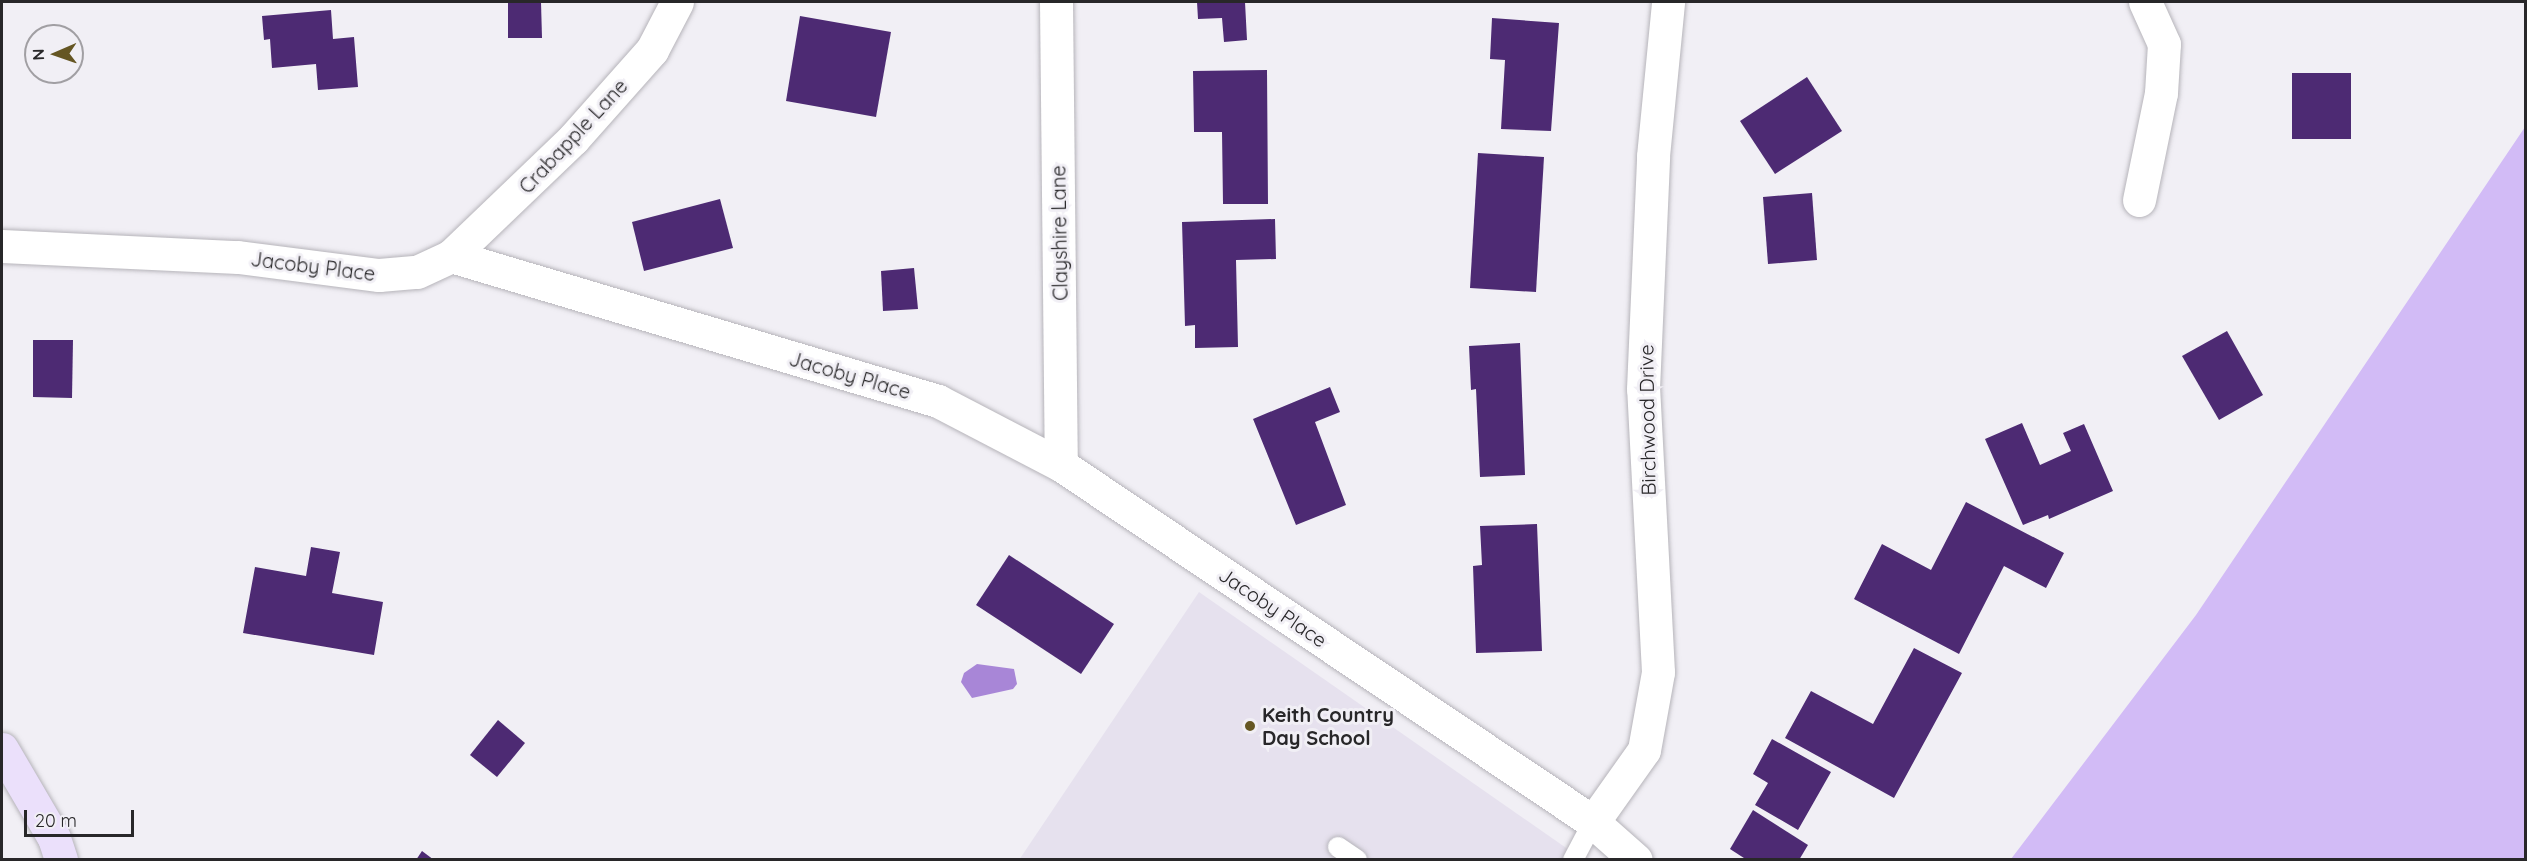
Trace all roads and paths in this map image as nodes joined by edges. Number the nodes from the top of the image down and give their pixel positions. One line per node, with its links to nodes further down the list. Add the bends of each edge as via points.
1 (677, 2): 7 (street, Crabapple Lane, via 652,50 573,140)
2 (1056, 2): 8 (street, Clayshire Lane)
3 (1668, 2): 10 (street, Birchwood Drive, via 1653,156 1643,388 1658,672 1644,750)
4 (2145, 2): 5 (street, via 2164,44 2161,93)
5 (2139, 200)
6 (2, 246): 7 (street, Jacoby Place, via 147,250 379,275 417,272)
7 (451, 256): 8 (street, Jacoby Place, via 938,401)
8 (1061, 465): 10 (street, Jacoby Place)
9 (2, 749): 12 (main road, via 54,838)
10 (1593, 822): 14 (lane); 15 (street, Jacoby Place)
11 (1338, 847): 13 (lane)
12 (61, 860)
13 (1357, 860)
14 (1573, 860)
15 (1636, 860)

